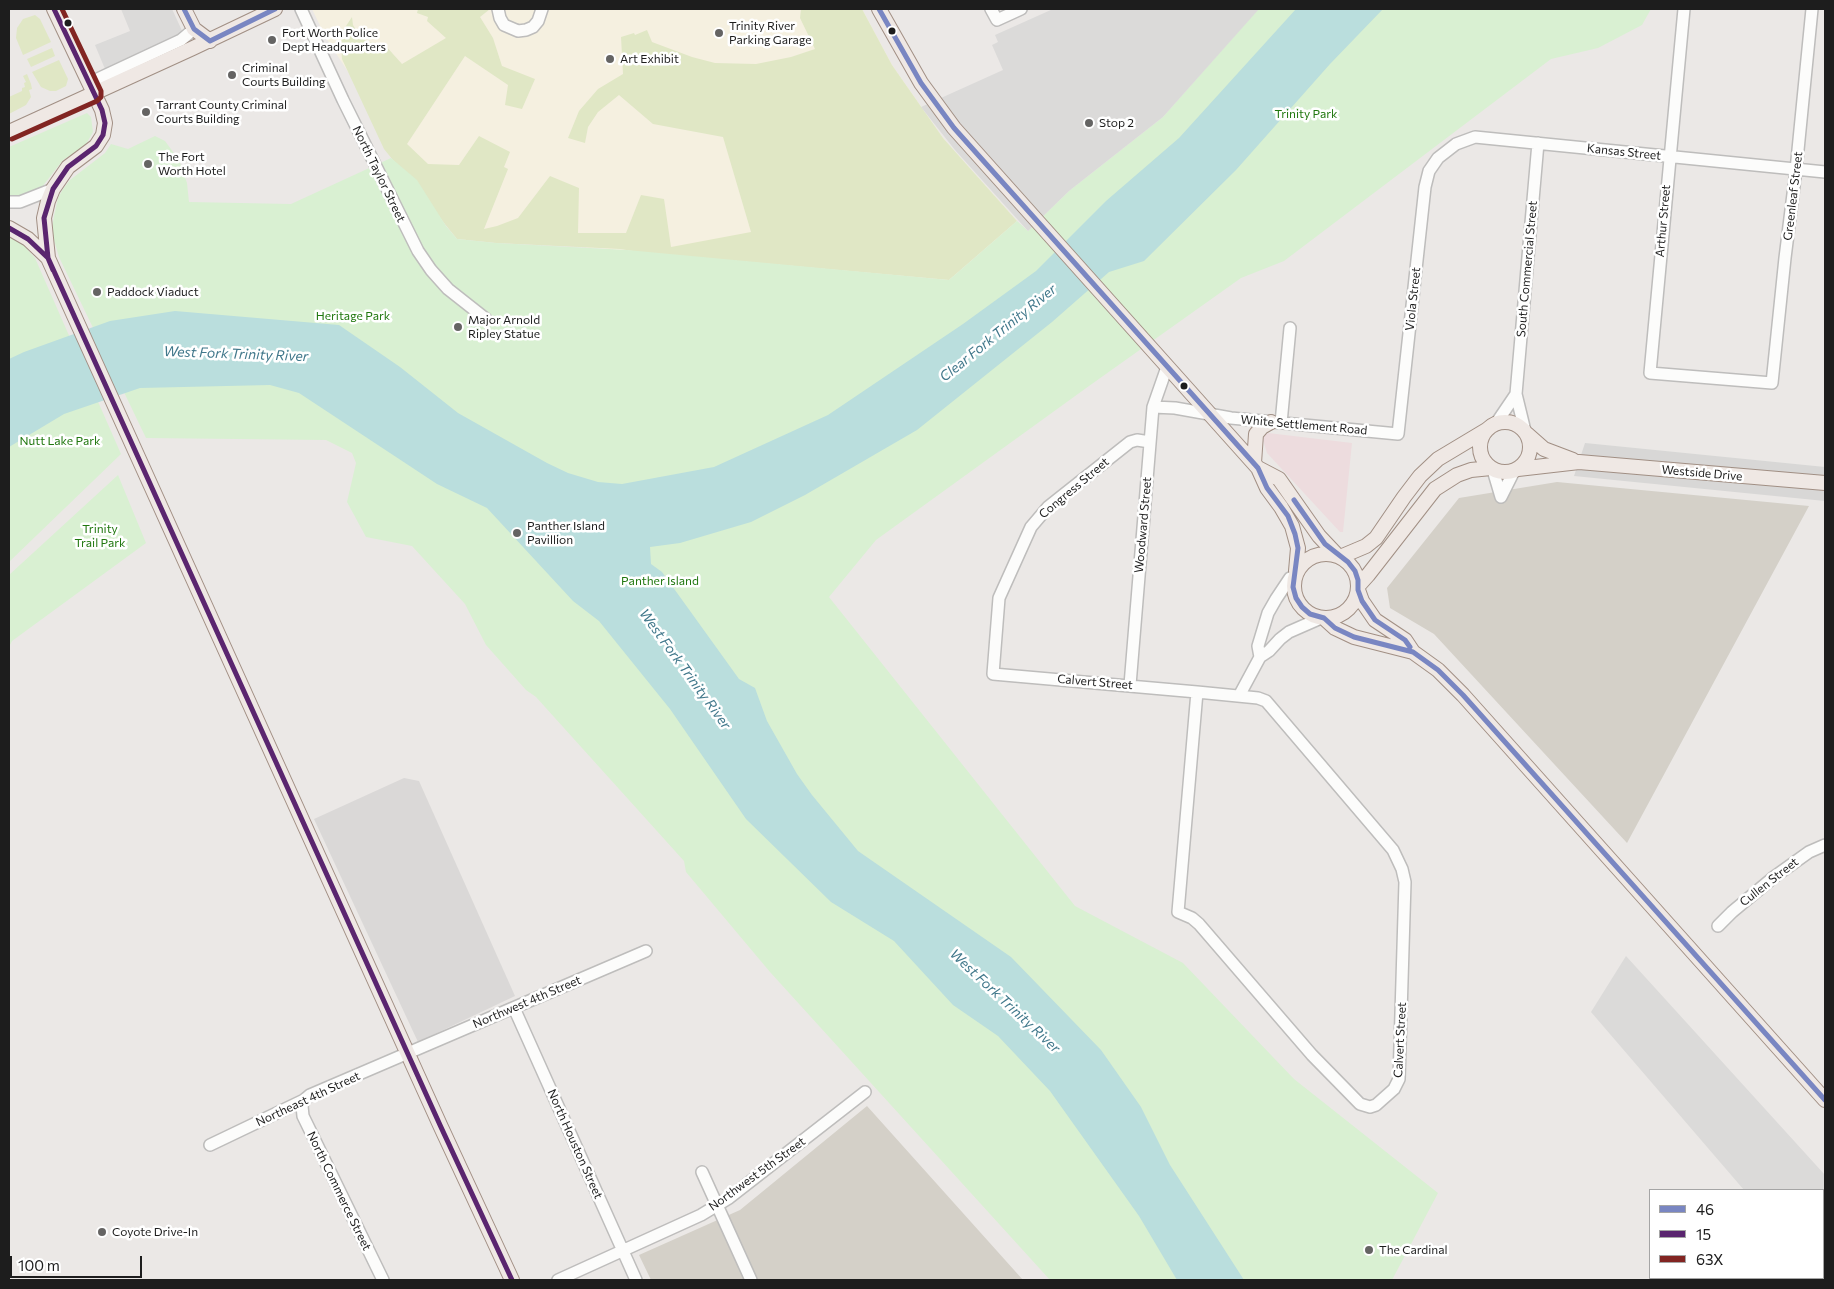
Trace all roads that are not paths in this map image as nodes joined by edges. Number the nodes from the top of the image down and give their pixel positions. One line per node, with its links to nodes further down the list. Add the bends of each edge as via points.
1 (54, 9): 14 (main road)
2 (184, 9): 12 (main road)
3 (275, 9): 13 (main road)
4 (301, 9): 25 (street, North Taylor Street, via 418,250 448,289)
5 (498, 9): 6 (street, via 504,25 518,31 533,27)
6 (542, 9)
7 (879, 9): 27 (main road, via 921,83 954,128)
8 (992, 9): 9 (street, via 997,20)
9 (1021, 9)
10 (1684, 9): 17 (street, Arthur Street)
11 (1812, 9): 19 (street, Greenleaf Street)
12 (194, 29): 13 (main road); 14 (street, via 181,40)
13 (210, 41): 14 (main road)
14 (92, 88): 15 (main road); 21 (main road, via 104,116 103,135 96,146 64,172)
15 (9, 132)
16 (1538, 143): 17 (street, Kansas Street); 18 (street, Kansas Street, via 1475,137 1456,144); 29 (street, South Commercial Street)
17 (1669, 156): 19 (street, Kansas Street); 28 (street, Arthur Street, via 1650,373)
18 (1433, 166): 35 (street, Viola Street, via 1426,187)
19 (1796, 170): 20 (street, Kansas Street); 28 (street, Greenleaf Street)
20 (1825, 172)
21 (53, 188): 22 (street, via 20,202); 24 (main road, via 44,218)
22 (9, 202)
23 (9, 228): 24 (main road, via 28,240)
24 (48, 260): 56 (main road)
25 (486, 319)
26 (1290, 328): 32 (street)
27 (1167, 367): 30 (street, Woodward Street); 31 (main road)
28 (1772, 383)
29 (1516, 394): 33 (street, South Commercial Street); 34 (street, South Commercial Street)
30 (1153, 407): 31 (street, White Settlement Road); 36 (street, Woodward Street)
31 (1210, 414): 32 (street, White Settlement Road); 38 (main road)
32 (1276, 422): 35 (street, White Settlement Road); 38 (main road, via 1262,427 1256,434)
33 (1491, 427): 34 (main road, via 1510,423); 39 (main road, via 1481,441 1480,449); 42 (main road, via 1438,459 1420,476 1376,538 1366,546)
34 (1526, 433): 37 (main road, Westside Drive, via 1544,449); 40 (main road, via 1530,454)
35 (1398, 434)
36 (1150, 442): 48 (street, Congress Street, via 1130,442 1048,507 1032,527 999,598); 49 (street, Woodward Street)
37 (1579, 462): 40 (main road, Westside Drive); 41 (main road, Westside Drive)
38 (1256, 466): 42 (main road, via 1279,479 1317,534); 43 (main road, via 1292,526 1298,548)
39 (1492, 469): 40 (main road, via 1508,473); 40 (street, via 1501,497); 44 (main road, via 1471,470 1435,489)
40 (1516, 470)
41 (1825, 484)
42 (1338, 556): 43 (main road, via 1319,554 1308,558); 44 (main road, via 1354,571)
43 (1296, 573): 45 (main road, via 1296,598 1310,614); 47 (street, via 1268,613 1258,646)
44 (1358, 588): 45 (main road, via 1355,600 1345,612 1337,617); 46 (main road, via 1362,601 1375,620 1405,640)
45 (1322, 618): 46 (main road, via 1354,637); 47 (street, via 1289,632)
46 (1414, 652): 59 (main road, via 1463,695)
47 (1260, 657): 51 (street)
48 (993, 674): 49 (street, Calvert Street)
49 (1130, 685): 50 (street, Calvert Street)
50 (1197, 692): 51 (street, Calvert Street); 51 (street, Calvert Street, via 1178,912 1199,924 1312,1055 1360,1104 1370,1107 1394,1089 1399,1079 1404,875 1393,850 1266,701)
51 (1238, 696)
52 (1825, 845): 53 (street, Cullen Street, via 1809,852 1774,877)
53 (1718, 926)
54 (646, 951): 55 (street, Northwest 4th Street)
55 (514, 1008): 56 (street, Northwest 4th Street); 63 (street, North Houston Street)
56 (408, 1054): 58 (street, Northeast 4th Street); 65 (main road)
57 (865, 1092): 62 (street, Northwest 5th Street)
58 (304, 1100): 60 (street, Northeast 4th Street); 64 (street, North Commerce Street, via 303,1116)
59 (1825, 1100)
60 (210, 1146)
61 (702, 1172): 62 (street)
62 (717, 1205): 63 (street, Northwest 5th Street); 68 (street)
63 (622, 1250): 66 (street, Northwest 5th Street); 67 (street, North Houston Street)
64 (382, 1280)
65 (512, 1280)
66 (558, 1280)
67 (636, 1280)
68 (751, 1280)

